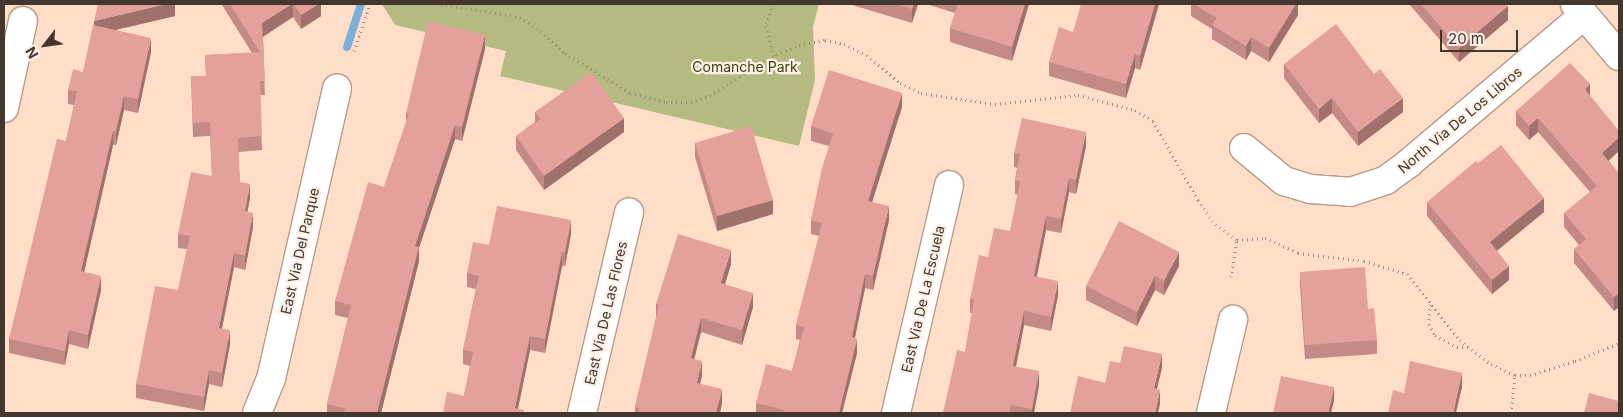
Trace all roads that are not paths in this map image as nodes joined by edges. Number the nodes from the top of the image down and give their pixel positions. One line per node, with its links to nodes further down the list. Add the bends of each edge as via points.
1 (1579, 9): 3 (street); 6 (street, North Via De Los Libros, via 1409,164 1386,180 1350,192 1311,189 1284,180)
2 (23, 21): 5 (street)
3 (1619, 56)
4 (336, 88): 10 (street, East Via Del Parque, via 271,378)
5 (4, 108)
6 (1244, 148)
7 (949, 185): 12 (street, East Via De La Escuela)
8 (629, 212): 11 (street, East Via De Las Flores)
9 (1233, 320): 13 (street)
10 (257, 413)
11 (582, 413)
12 (896, 413)
13 (1211, 413)

